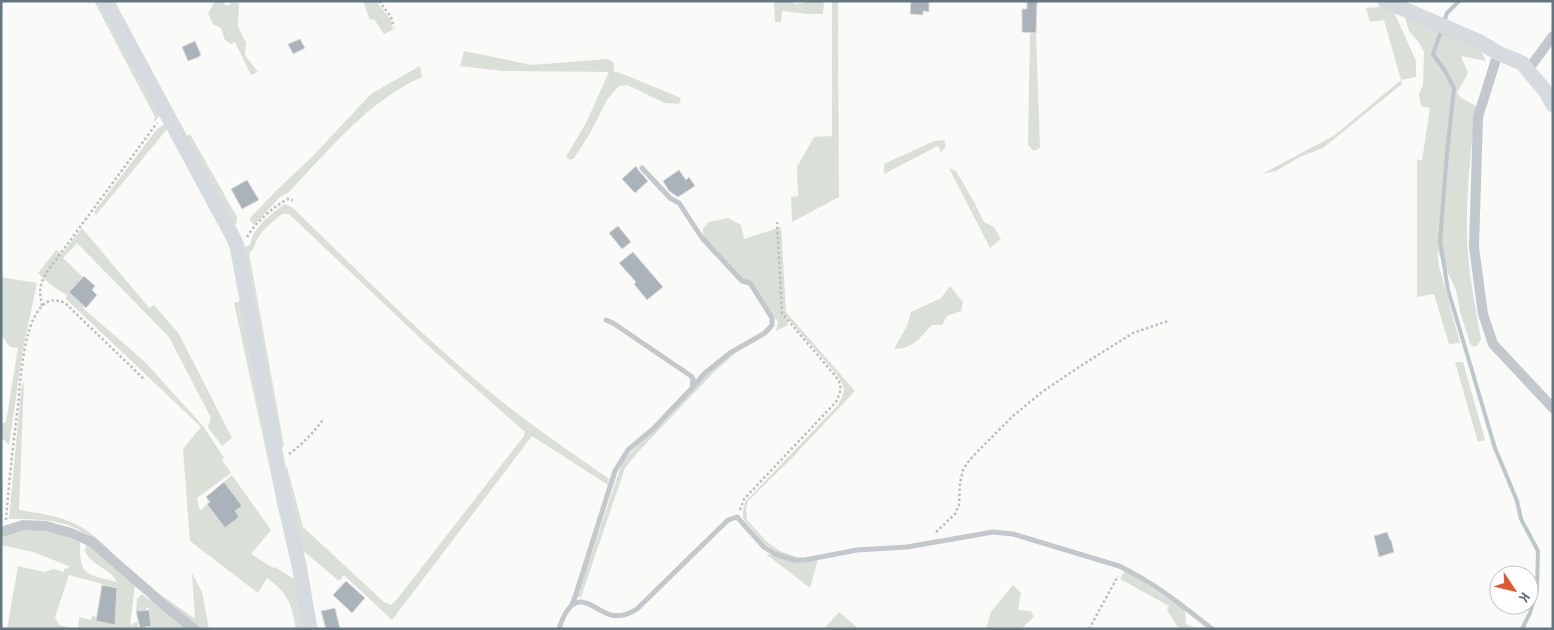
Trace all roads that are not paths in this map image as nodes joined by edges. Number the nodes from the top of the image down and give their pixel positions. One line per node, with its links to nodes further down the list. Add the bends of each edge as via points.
1 (106, 1): 14 (street, via 237,246)
2 (1387, 2): 4 (street)
3 (1553, 36): 5 (street)
4 (1498, 53): 5 (street, via 1522,63); 10 (street, via 1478,117 1474,247 1483,314 1493,344)
5 (1528, 70): 6 (street)
6 (1553, 105)
7 (642, 168): 9 (lane, via 670,198 679,203 705,241 742,281 750,283 772,318 772,325 765,333 730,353)
8 (606, 320): 9 (lane, via 691,376)
9 (692, 388): 12 (lane, via 628,450 615,471)
10 (1553, 408)
11 (3, 531): 13 (street, via 23,525 46,526 92,542)
12 (572, 605): 15 (lane); 16 (lane, via 586,603 610,615 626,615 637,609 728,520 737,516 764,547 794,560 857,550 907,547 993,532 1013,534 1130,571)
13 (194, 629)
14 (310, 629)
15 (559, 629)
16 (1212, 629)

